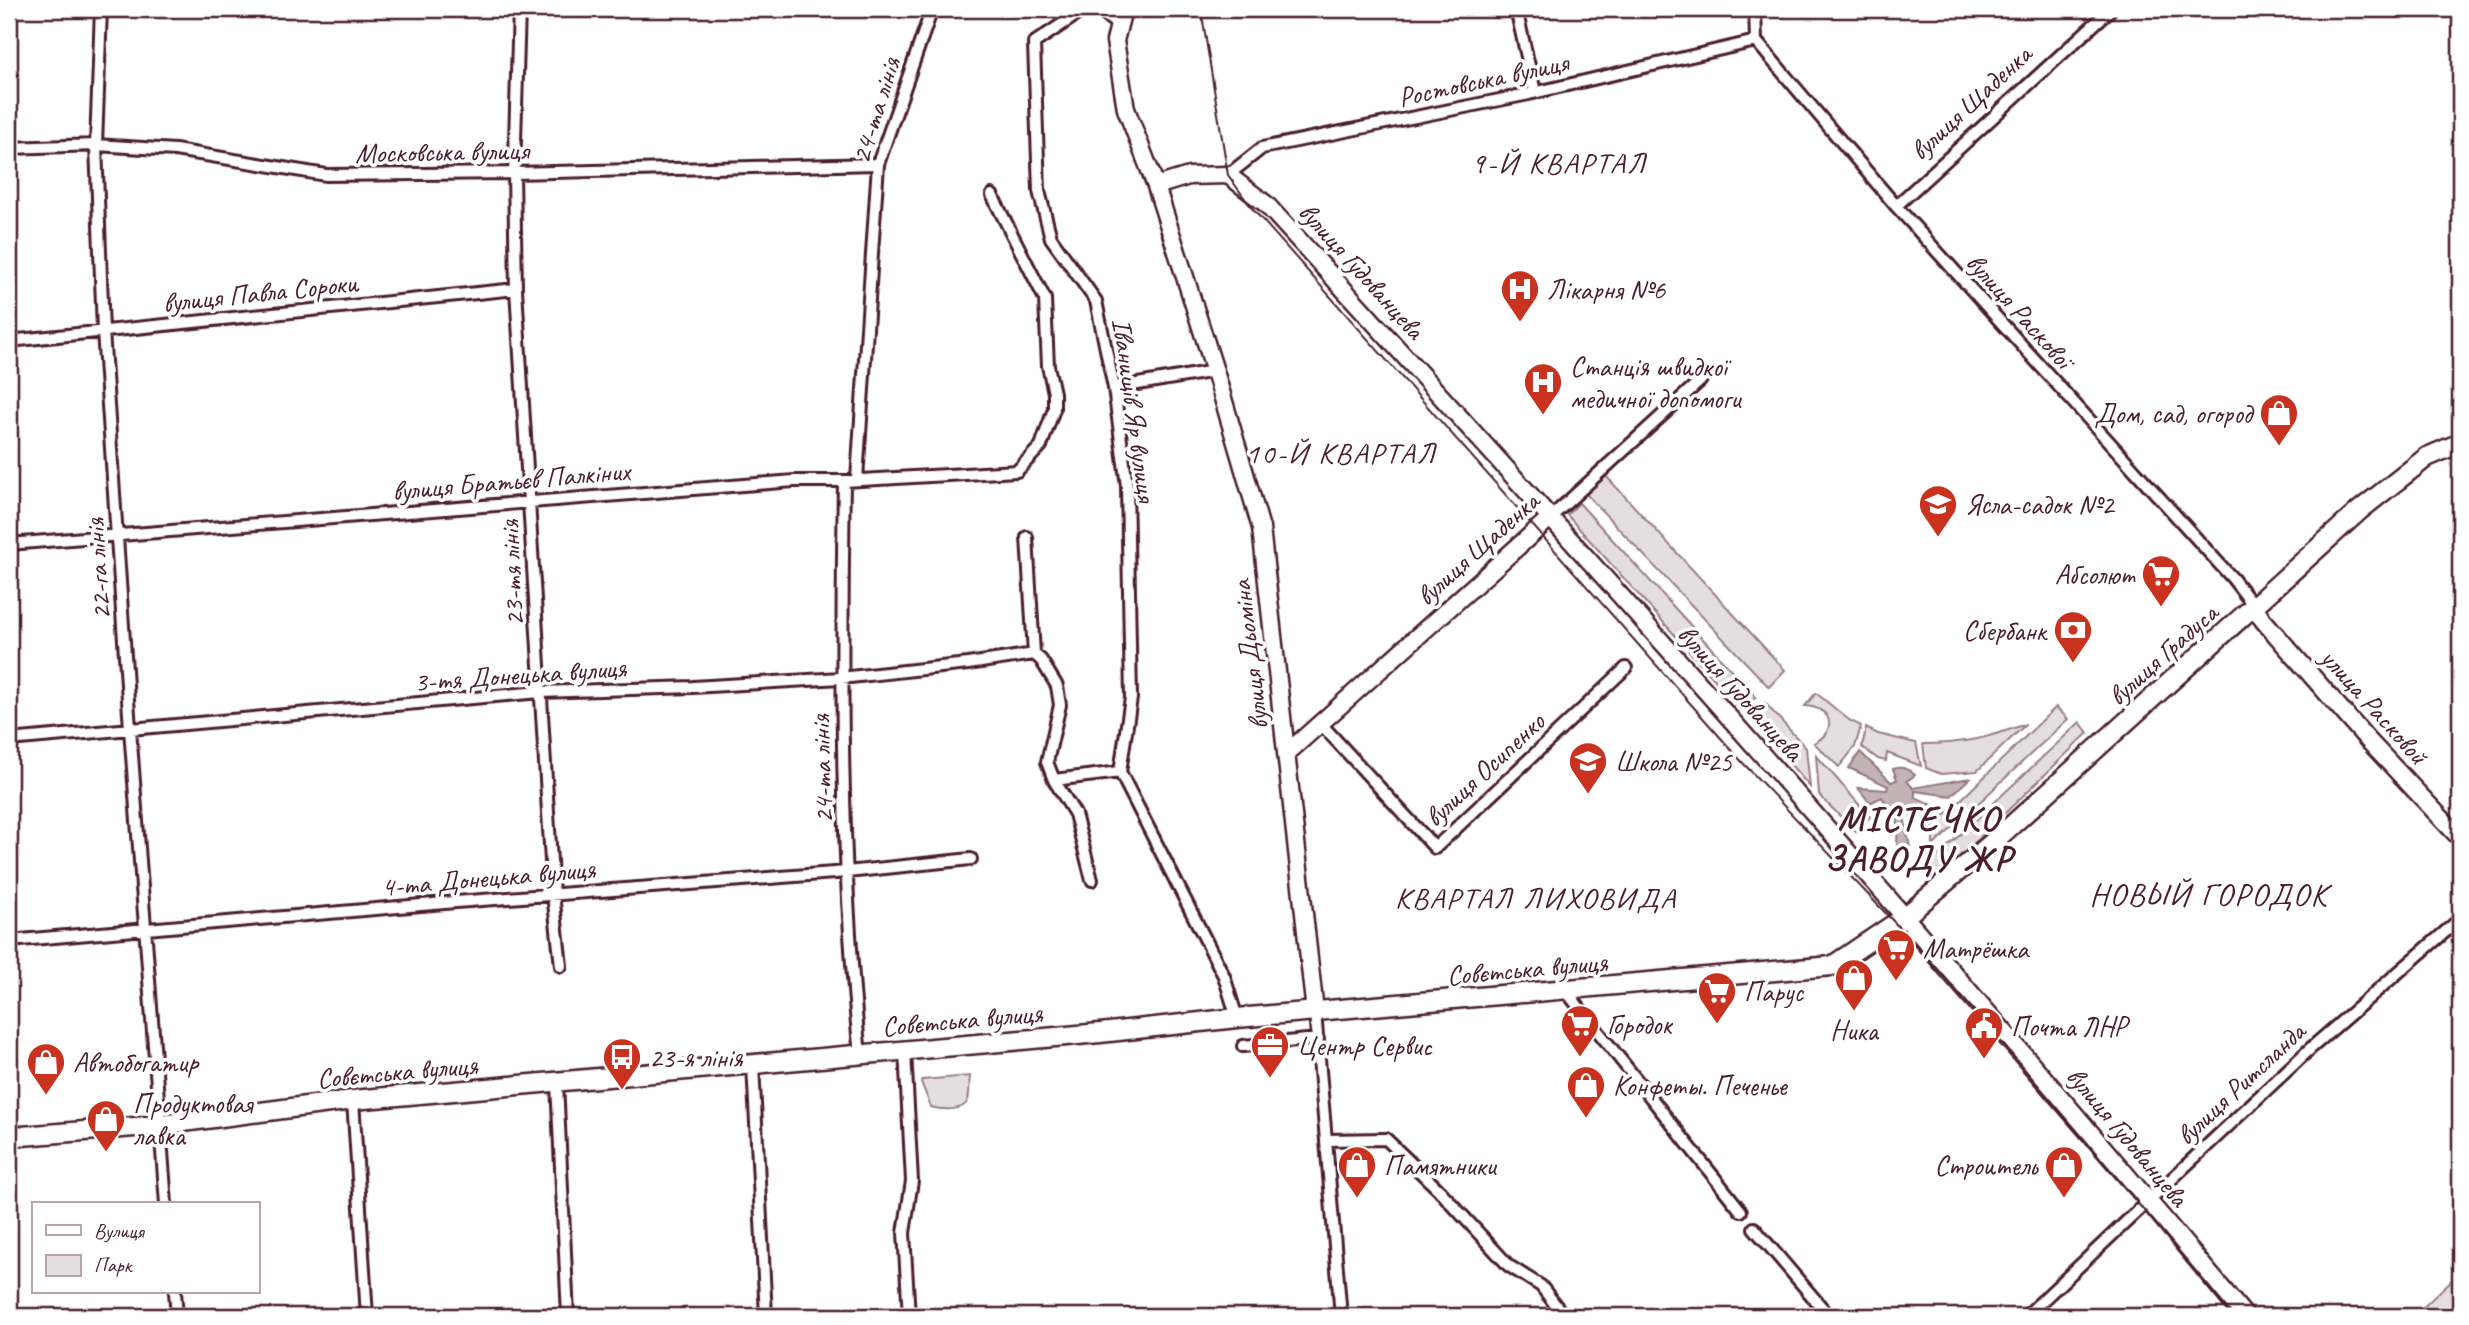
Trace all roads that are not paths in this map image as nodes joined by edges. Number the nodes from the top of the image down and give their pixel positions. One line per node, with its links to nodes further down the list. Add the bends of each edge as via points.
1 (101, 9): 11 (street, 22-га лінія)
2 (519, 9): 14 (street, 23-тя лінія)
3 (932, 9): 13 (street, 24-та лінія)
4 (1123, 9): 8 (street, вулиця Дьоміна)
5 (1516, 9): 10 (street)
6 (1755, 9): 9 (street)
7 (2111, 9): 18 (street, вулиця Щаденка)
8 (1118, 25): 16 (street, вулиця Дьоміна, via 1115,41 1126,109); 24 (street, Іванищів Яр вулиця, via 1097,9 1079,13 1034,43 1039,191 1051,239 1096,301)
9 (1756, 41): 10 (street, Ростовська вулиця); 18 (street, вулиця Раскової)
10 (1535, 92): 15 (street, Ростовська вулиця, via 1262,148)
11 (96, 145): 12 (street, Московська вулиця); 14 (street, Московська вулиця, via 174,150 326,175); 20 (street, 22-га лінія)
12 (9, 148)
13 (878, 164): 14 (street, Московська вулиця); 26 (street, 24-та лінія)
14 (514, 173): 19 (street, 23-тя лінія)
15 (1228, 175): 16 (street, via 1189,176); 29 (street, вулиця Гудованцева, via 1266,204)
16 (1156, 186): 22 (street, вулиця Дьоміна)
17 (992, 195): 26 (street, вулиця Братьєв Палкіних, via 1045,299 1054,410 1041,446 1017,471)
18 (1896, 206): 33 (street, вулиця Раскової)
19 (516, 289): 20 (street, вулиця Павла Сороки); 28 (street, 23-тя лінія)
20 (103, 331): 21 (street, вулиця Павла Сороки); 30 (street, 22-га лінія)
21 (9, 341)
22 (1216, 371): 24 (street); 41 (street, вулиця Дьоміна, via 1261,528)
23 (1701, 380): 29 (street, вулиця Щаденка)
24 (1114, 388): 42 (street, Іванищів Яр вулиця, via 1127,486 1128,539 1130,698)
25 (2460, 443): 33 (main road, вулиця Градуса, via 2427,457 2360,510)
26 (856, 479): 27 (street, вулиця Братьєв Палкіних)
27 (844, 481): 28 (street, вулиця Братьєв Палкіних); 36 (street, 24-та лінія)
28 (530, 501): 30 (street, вулиця Братьєв Палкіних); 37 (street, 23-тя лінія)
29 (1551, 517): 38 (street, вулиця Щаденка); 49 (street, вулиця Гудованцева)
30 (118, 536): 32 (street, вулиця Братьєв Палкіних); 39 (street, 22-га лінія)
31 (1027, 537): 34 (street)
32 (9, 544)
33 (2254, 606): 44 (street, улица Расковой); 49 (main road, вулиця Градуса)
34 (1034, 654): 36 (street, 3-тя Донецька вулиця); 43 (street, via 1057,686 1060,705 1047,762)
35 (1626, 668): 38 (street, вулиця Осипенко, via 1435,848)
36 (841, 678): 37 (street, 3-тя Донецька вулиця); 46 (street, 24-та лінія)
37 (540, 692): 39 (street, 3-тя Донецька вулиця); 48 (street, 23-тя лінія)
38 (1321, 724): 41 (street, вулиця Щаденка)
39 (130, 729): 40 (street, 3-тя Донецька вулиця); 51 (street, 22-га лінія)
40 (9, 740)
41 (1286, 754): 55 (street, вулиця Дьоміна)
42 (1120, 772): 43 (street); 56 (street, via 1224,976)
43 (1054, 780): 47 (street, via 1076,814)
44 (2460, 838)
45 (971, 859): 46 (street, 4-та Донецька вулиця)
46 (847, 872): 48 (street, 4-та Донецька вулиця); 60 (street, 24-та лінія)
47 (1092, 880)
48 (553, 894): 51 (street, 4-та Донецька вулиця); 53 (street, 23-тя лінія)
49 (1906, 916): 54 (main road, Совєтська вулиця, via 1832,966); 67 (street, вулиця Гудованцева)
50 (2460, 919): 67 (street, вулиця Ритсланда, via 2311,1048)
51 (146, 929): 52 (street, 4-та Донецька вулиця); 64 (street, 22-га лінія)
52 (9, 941)
53 (561, 966)
54 (1566, 991): 55 (main road, Совєтська вулиця); 69 (street)
55 (1315, 1012): 56 (main road, Совєтська вулиця); 57 (street, вулиця Дьоміна)
56 (1237, 1018): 59 (main road, Совєтська вулиця)
57 (1318, 1039): 58 (street); 66 (street, вулиця Дьоміна)
58 (1243, 1045)
59 (905, 1051): 60 (main road, Совєтська вулиця); 76 (street, via 912,1181 904,1233)
60 (860, 1055): 61 (main road, Совєтська вулиця)
61 (753, 1065): 62 (main road, Совєтська вулиця); 75 (street)
62 (557, 1083): 63 (main road, Совєтська вулиця); 74 (street)
63 (353, 1100): 64 (main road, Совєтська вулиця); 73 (street)
64 (160, 1125): 65 (main road, Совєтська вулиця); 68 (street, 22-га лінія)
65 (9, 1138)
66 (1326, 1140): 77 (street, вулиця Дьоміна); 78 (street, via 1387,1139 1509,1266 1541,1286)
67 (2149, 1200): 80 (street, вулиця Ритсланда); 81 (street, вулиця Гудованцева)
68 (166, 1202)
69 (1741, 1211)
70 (1755, 1228): 79 (street)
71 (175, 1294): 72 (street)
72 (177, 1316)
73 (366, 1316)
74 (568, 1316)
75 (766, 1316)
76 (909, 1316)
77 (1341, 1316)
78 (1564, 1316)
79 (1829, 1316)
80 (2026, 1316)
81 (2245, 1316)

